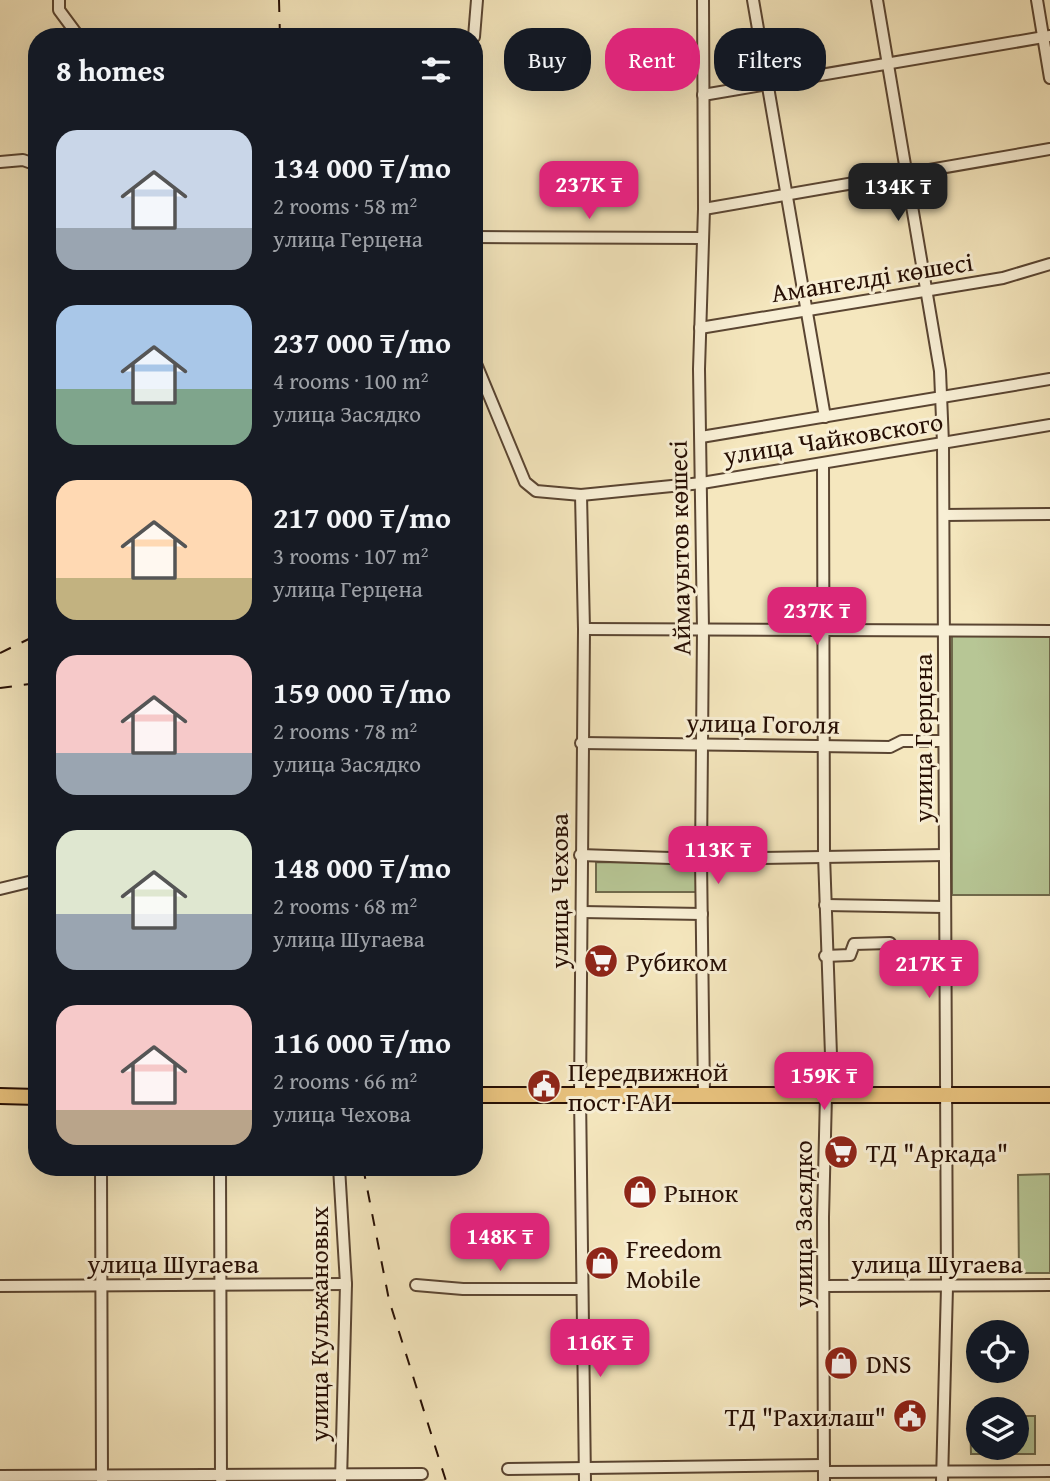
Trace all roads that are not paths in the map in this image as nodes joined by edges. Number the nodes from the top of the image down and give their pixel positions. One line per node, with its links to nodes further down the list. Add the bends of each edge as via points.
1 (59, 0): 7 (street, via 59,10)
2 (477, 0): 8 (street)
3 (703, 0): 16 (street, Аймауытов көшесі)
4 (753, 0): 9 (street)
5 (877, 0): 11 (street, улица Герцена)
6 (1037, 0): 10 (street)
7 (72, 28)
8 (475, 28)
9 (758, 28)
10 (1047, 37): 11 (street); 13 (street)
11 (887, 64): 12 (street); 20 (street, улица Герцена)
12 (826, 74)
13 (1050, 78)
14 (725, 91): 16 (street)
15 (769, 91): 21 (street)
16 (703, 95): 22 (street, Аймауытов көшесі)
17 (1050, 149): 20 (street)
18 (0, 162): 19 (street)
19 (28, 162)
20 (906, 175): 21 (street); 26 (street, улица Герцена)
21 (786, 196): 22 (street); 27 (street)
22 (704, 209): 24 (street, Аймауытов көшесі)
23 (483, 237): 24 (street)
24 (703, 238): 28 (street, Аймауытов көшесі)
25 (1050, 264): 26 (street, Амангелді көшесі, via 1003,278)
26 (926, 291): 27 (street, Амангелді көшесі); 31 (street, улица Герцена)
27 (806, 311): 28 (street, Амангелді көшесі); 32 (street)
28 (700, 328): 34 (street, Аймауытов көшесі)
29 (1050, 379): 31 (street)
30 (483, 381): 38 (street, via 525,482 536,491)
31 (940, 397): 32 (street); 35 (street, улица Герцена)
32 (825, 417): 34 (street)
33 (1050, 425): 35 (street, улица Чайковского)
34 (701, 437): 37 (street, Аймауытов көшесі)
35 (943, 443): 36 (street, улица Чайковского); 39 (street, улица Герцена)
36 (823, 464): 37 (street, улица Чайковского); 43 (street, улица Засядко)
37 (702, 483): 38 (street, улица Чайковского); 42 (street, Аймауытов көшесі)
38 (581, 495): 41 (street, улица Чехова)
39 (944, 514): 40 (street); 45 (street, улица Герцена)
40 (1050, 514)
41 (584, 629): 42 (street); 47 (street, улица Чехова)
42 (703, 629): 43 (street); 48 (street, Аймауытов көшесі)
43 (823, 631): 45 (street); 49 (street, улица Засядко)
44 (1050, 631): 45 (street)
45 (944, 632): 46 (street, улица Герцена)
46 (943, 741): 49 (street, улица Гоголя, via 902,741 890,747); 52 (street, улица Герцена)
47 (581, 743): 48 (street, улица Гоголя); 50 (street, улица Чехова)
48 (704, 745): 49 (street, улица Гоголя); 53 (street, Аймауытов көшесі)
49 (823, 746): 51 (street, улица Засядко)
50 (580, 855): 53 (street); 58 (street, улица Чехова)
51 (824, 855): 52 (street); 53 (street); 56 (street, улица Засядко)
52 (945, 855): 57 (street, улица Герцена)
53 (701, 859): 59 (street, Аймауытов көшесі)
54 (28, 882): 55 (street)
55 (0, 889)
56 (825, 905): 57 (street); 61 (street, улица Засядко)
57 (944, 907): 60 (street, улица Герцена)
58 (582, 912): 59 (street); 65 (street, улица Чехова)
59 (702, 914): 66 (street, Аймауытов көшесі)
60 (945, 951): 61 (street, via 894,950 890,943 855,944 850,955); 63 (street, улица Герцена)
61 (825, 956): 62 (street, улица Засядко, via 831,1055)
62 (826, 1094): 63 (main road); 66 (main road); 79 (street, улица Засядко)
63 (944, 1094): 67 (main road); 80 (street, улица Герцена)
64 (483, 1095): 65 (main road)
65 (580, 1095): 66 (main road); 81 (street, улица Чехова)
66 (705, 1095)
67 (1050, 1095)
68 (0, 1096): 69 (main road)
69 (28, 1097)
70 (101, 1176): 78 (street)
71 (220, 1176): 75 (street)
72 (340, 1176): 73 (street, улица Кульжановых)
73 (346, 1284): 75 (street, улица Шугаева); 92 (street, улица Кульжановых)
74 (416, 1284): 81 (street, via 463,1289)
75 (220, 1285): 78 (street, улица Шугаева); 91 (street)
76 (1050, 1285): 80 (street, улица Шугаева)
77 (0, 1286): 78 (street, улица Шугаева)
78 (101, 1286): 90 (street)
79 (824, 1286): 80 (street, улица Шугаева); 85 (street, улица Засядко)
80 (947, 1287): 89 (street, улица Герцена)
81 (582, 1289): 88 (street, улица Чехова)
82 (706, 1467): 85 (street); 88 (street); 93 (street)
83 (508, 1469): 88 (street)
84 (1050, 1471): 89 (street)
85 (824, 1473): 89 (street)
86 (422, 1474): 92 (street)
87 (0, 1476): 90 (street)
88 (585, 1476)
89 (942, 1476)
90 (102, 1478): 91 (street)
91 (221, 1478): 92 (street)
92 (341, 1478)
93 (706, 1481)

